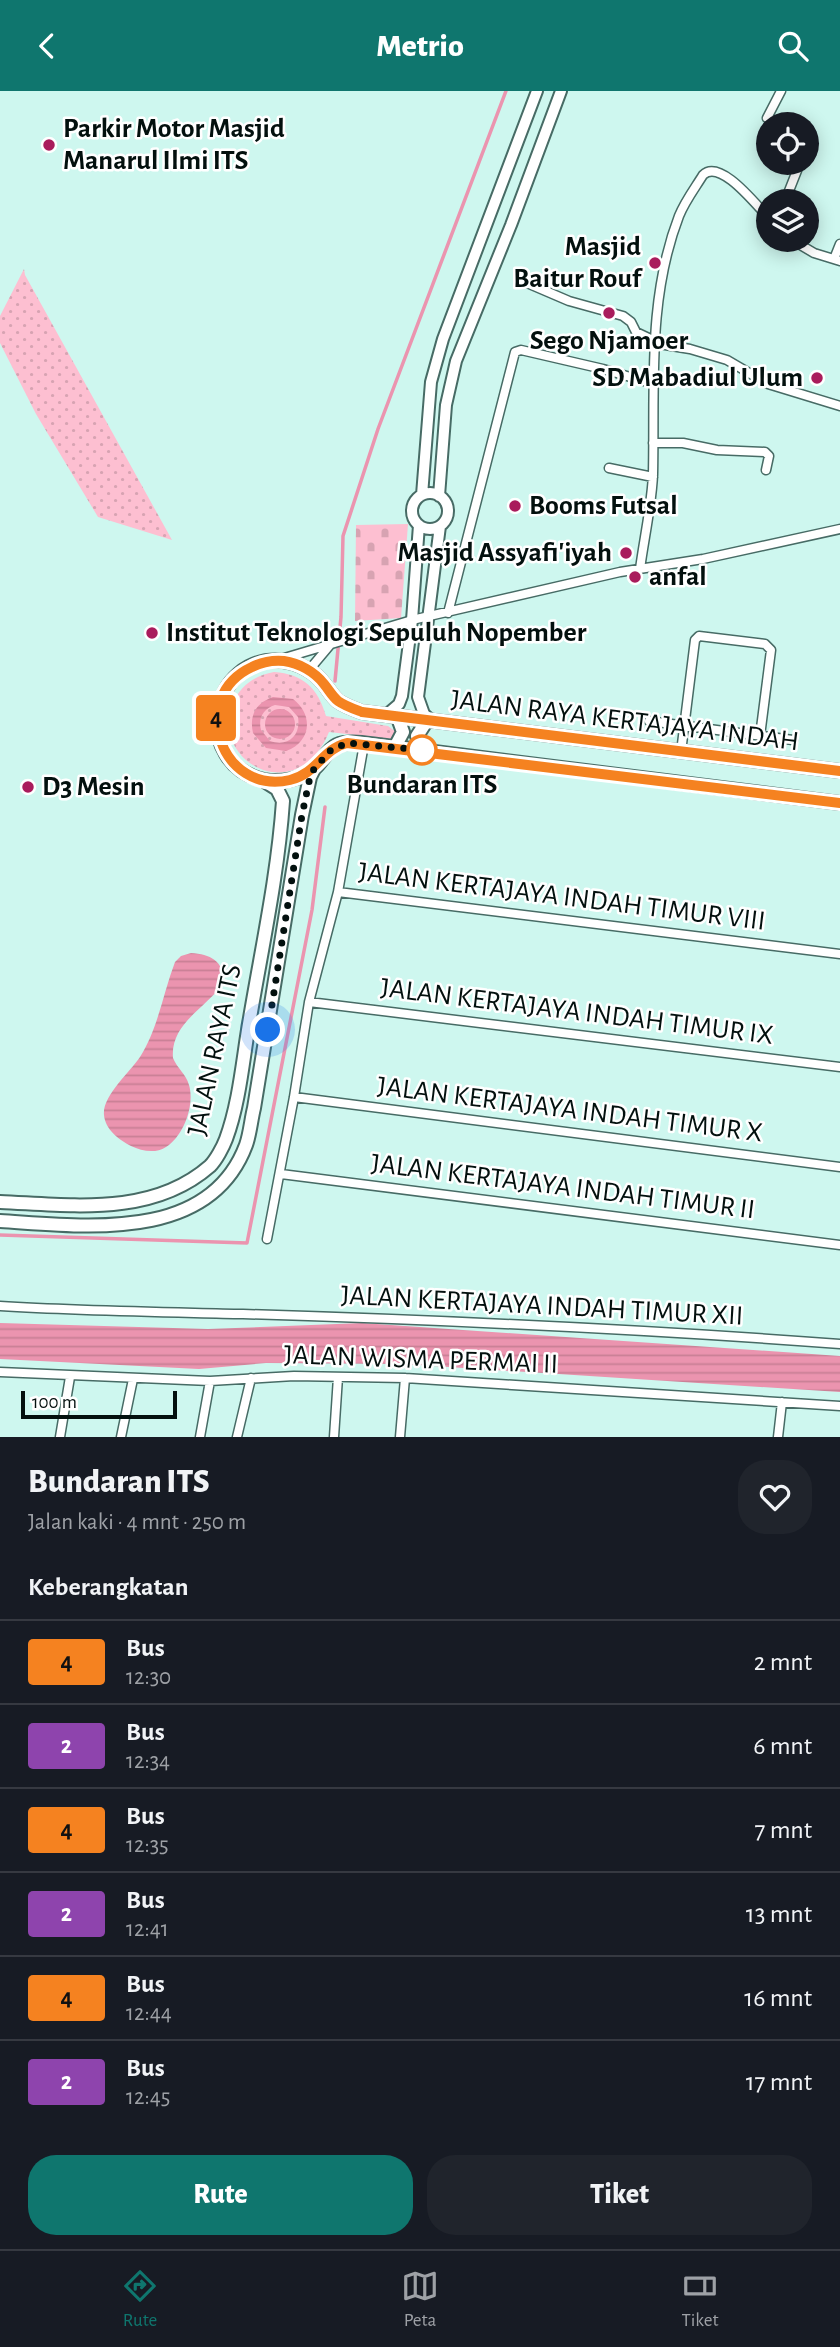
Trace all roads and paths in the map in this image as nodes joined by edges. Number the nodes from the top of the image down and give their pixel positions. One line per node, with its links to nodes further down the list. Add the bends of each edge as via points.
1 (537, 91): 6 (street)
2 (561, 91): 7 (street)
3 (781, 91): 4 (street)
4 (770, 112)
5 (756, 205): 12 (street, via 728,176 718,170 707,171 680,215 664,261)
6 (491, 219): 7 (street); 19 (street, via 443,339 431,382)
7 (511, 225): 20 (street, via 456,361 446,405)
8 (840, 244): 10 (street)
9 (812, 252): 10 (street)
10 (837, 260)
11 (527, 283): 12 (street, via 623,316 636,332)
12 (653, 342): 13 (street); 14 (street, via 719,358 768,384)
13 (654, 384): 15 (street); 25 (street, via 515,352)
14 (840, 405)
15 (653, 443): 17 (street, via 765,452 769,456); 18 (street)
16 (609, 468): 18 (street)
17 (765, 470)
18 (653, 477): 24 (street)
19 (422, 495): 20 (street); 21 (street, via 412,513)
20 (439, 496): 22 (street, via 448,515)
21 (419, 525): 22 (street, via 427,529); 27 (street)
22 (440, 526): 26 (street)
23 (840, 529): 24 (street)
24 (640, 569): 25 (street)
25 (448, 613): 26 (street)
26 (427, 618): 27 (street); 33 (street, via 418,697)
27 (412, 620): 28 (street); 31 (street, via 402,696)
28 (331, 645): 29 (street); 30 (street)
29 (272, 661): 30 (main road); 43 (main road, via 235,677 219,703 216,719 226,753)
30 (309, 670): 31 (main road, JALAN RAYA KERTAJAYA INDAH, via 339,702)
31 (391, 717): 33 (main road, JALAN RAYA KERTAJAYA INDAH); 38 (main road, via 403,733)
32 (649, 721): 34 (street)
33 (430, 722): 39 (main road, via 417,736); 40 (main road, JALAN RAYA KERTAJAYA INDAH)
34 (684, 726): 35 (street); 35 (street, via 695,640 699,636 765,644 771,650); 40 (street)
35 (760, 736): 36 (street)
36 (793, 740)
37 (364, 744): 38 (main road, JALAN RAYA KERTAJAYA INDAH); 41 (main road, via 337,745); 45 (street)
38 (396, 747): 39 (main road, JALAN RAYA KERTAJAYA INDAH)
39 (422, 750): 44 (main road, JALAN RAYA KERTAJAYA INDAH)
40 (681, 752): 42 (main road, JALAN RAYA KERTAJAYA INDAH)
41 (314, 769): 43 (main road, via 289,780); 49 (main road, JALAN RAYA ITS, via 302,815)
42 (840, 771)
43 (259, 779): 48 (main road, JALAN RAYA ITS, via 277,789 283,801)
44 (840, 803)
45 (338, 892): 46 (street, JALAN KERTAJAYA INDAH TIMUR VIII); 47 (street, JALAN KERTAJAYA INDAH TIMUR VIII)
46 (840, 954)
47 (309, 1002): 52 (street, JALAN KERTAJAYA INDAH TIMUR IX); 53 (street, JALAN KERTAJAYA INDAH TIMUR VIII)
48 (252, 1004): 49 (main road); 50 (main road, JALAN RAYA ITS)
49 (272, 1007): 51 (main road, JALAN RAYA ITS)
50 (248, 1026): 51 (main road); 56 (main road, JALAN RAYA ITS, via 226,1139 212,1164 166,1192 100,1206)
51 (268, 1030): 57 (main road, JALAN RAYA ITS, via 246,1145 228,1176 203,1200 141,1223 103,1227)
52 (840, 1067)
53 (294, 1097): 54 (street, JALAN KERTAJAYA INDAH TIMUR X); 55 (street, JALAN KERTAJAYA INDAH TIMUR VIII)
54 (840, 1167)
55 (281, 1174): 58 (street, JALAN KERTAJAYA INDAH TIMUR VIII); 59 (street, JALAN KERTAJAYA INDAH TIMUR II)
56 (0, 1202)
57 (0, 1221)
58 (267, 1239)
59 (840, 1245)
60 (0, 1306): 61 (street, JALAN KERTAJAYA INDAH TIMUR XII, via 520,1325)
61 (840, 1345)
62 (0, 1372): 63 (street, JALAN WISMA PERMAI II)
63 (70, 1377): 67 (street, JALAN WISMA PERMAI II); 71 (street)
64 (338, 1377): 65 (street, JALAN WISMA PERMAI II); 66 (street, JALAN WISMA PERMAI II); 75 (street)
65 (251, 1378): 68 (street, JALAN WISMA PERMAI II); 74 (street)
66 (405, 1378): 69 (street, JALAN WISMA PERMAI II); 76 (street)
67 (133, 1379): 68 (street, JALAN WISMA PERMAI II); 72 (street)
68 (210, 1381): 73 (street)
69 (782, 1402): 70 (street, JALAN WISMA PERMAI II); 77 (street)
70 (840, 1406)
71 (60, 1437)
72 (121, 1437)
73 (200, 1437)
74 (237, 1437)
75 (334, 1437)
76 (400, 1437)
77 (778, 1437)

